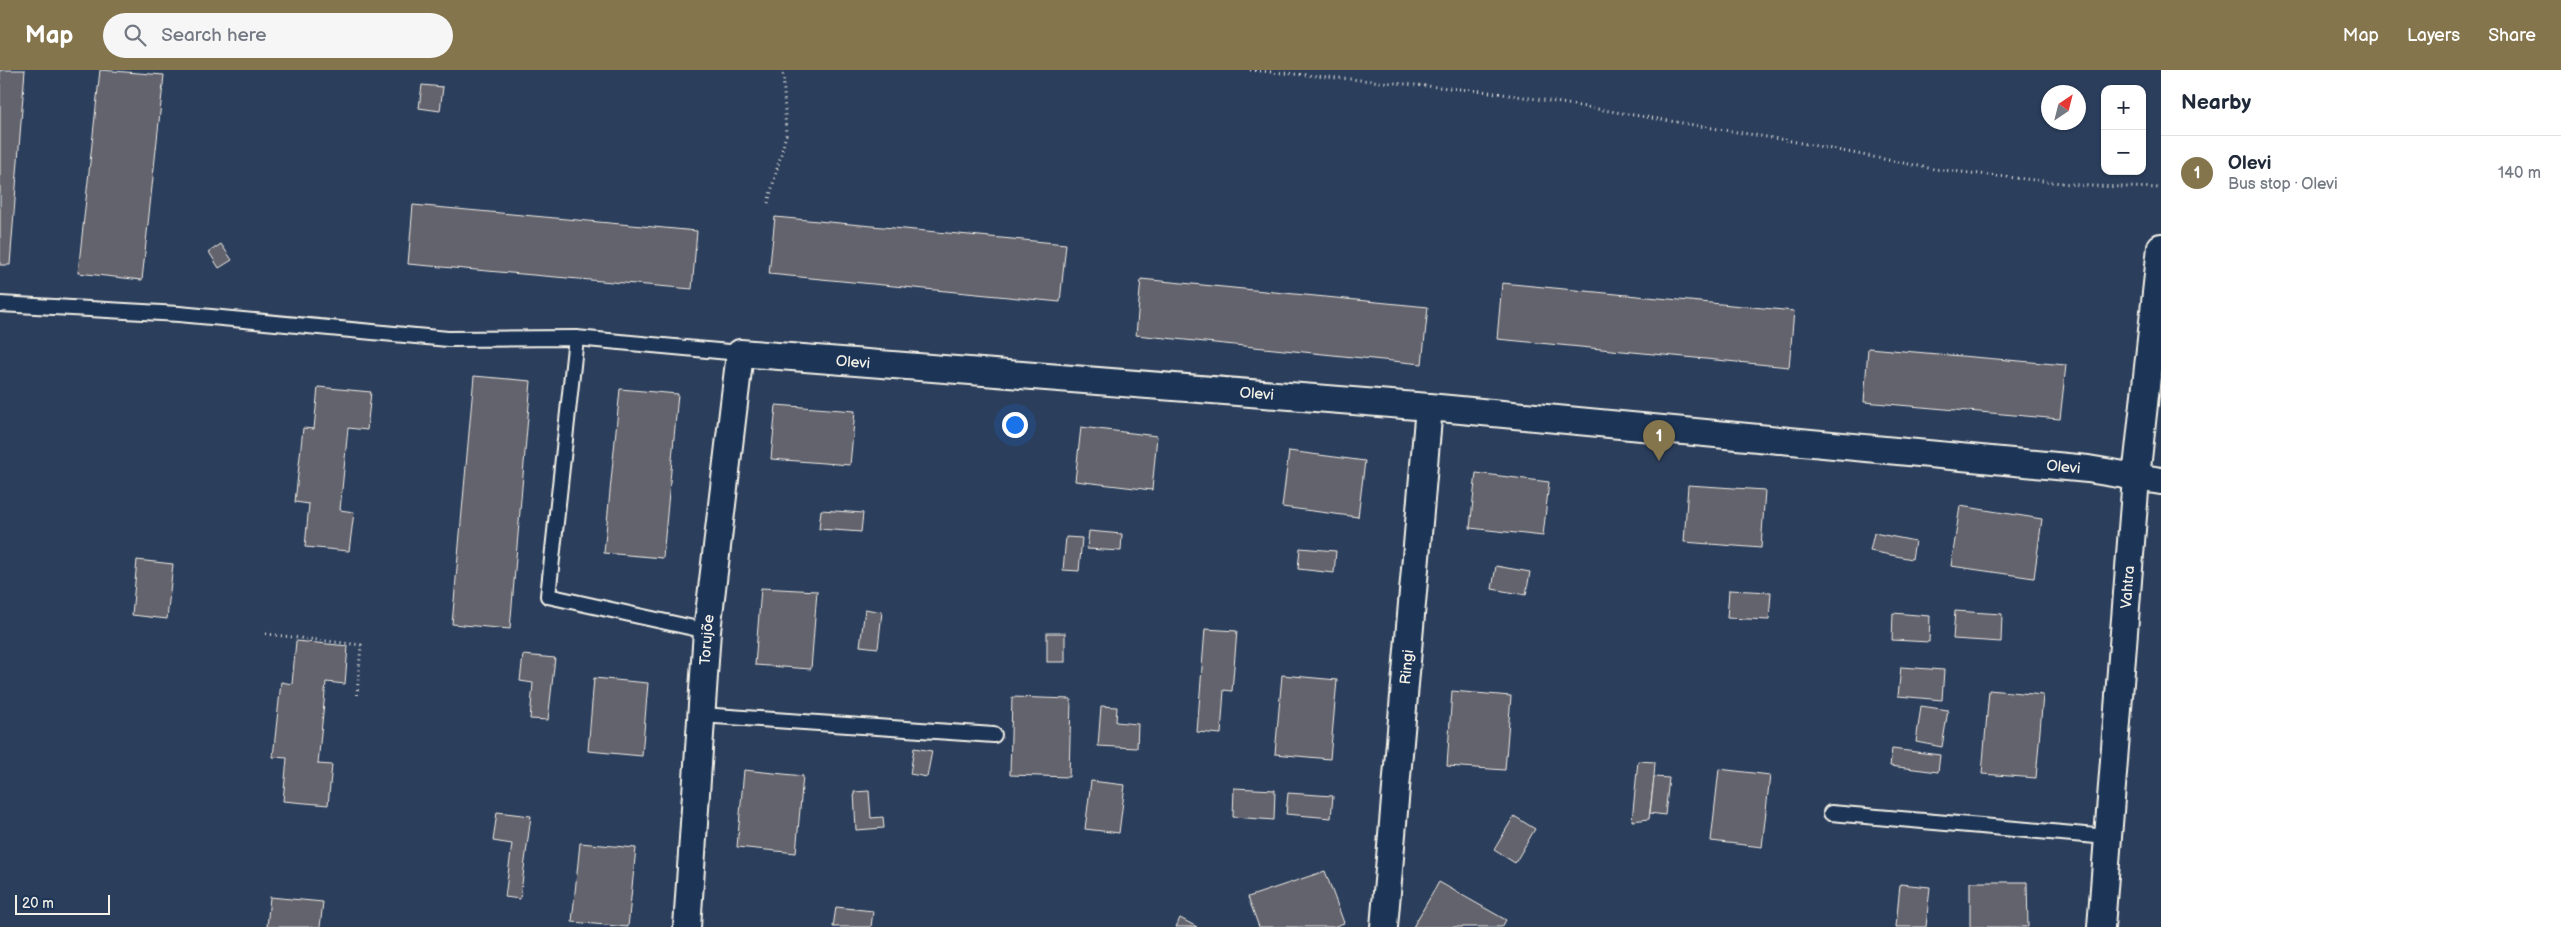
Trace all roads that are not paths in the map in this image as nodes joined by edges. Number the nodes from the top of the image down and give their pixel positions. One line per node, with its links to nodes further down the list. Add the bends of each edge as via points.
1 (2161, 246): 6 (street, Vahtra)
2 (0, 304): 3 (lane, via 179,314 448,339)
3 (576, 338): 4 (lane); 8 (lane, via 548,596)
4 (740, 354): 5 (street, Olevi); 8 (street, Torujõe)
5 (1429, 407): 6 (street, Olevi, via 2078,468); 14 (street, Ringi)
6 (2136, 478): 7 (street, Olevi); 12 (street, Vahtra)
7 (2161, 481)
8 (708, 631): 9 (street, Torujõe)
9 (702, 715): 10 (lane); 13 (street, Torujõe)
10 (994, 735)
11 (1831, 813): 12 (lane)
12 (2108, 837): 15 (street, Vahtra)
13 (687, 927)
14 (1384, 927)
15 (2101, 927)

